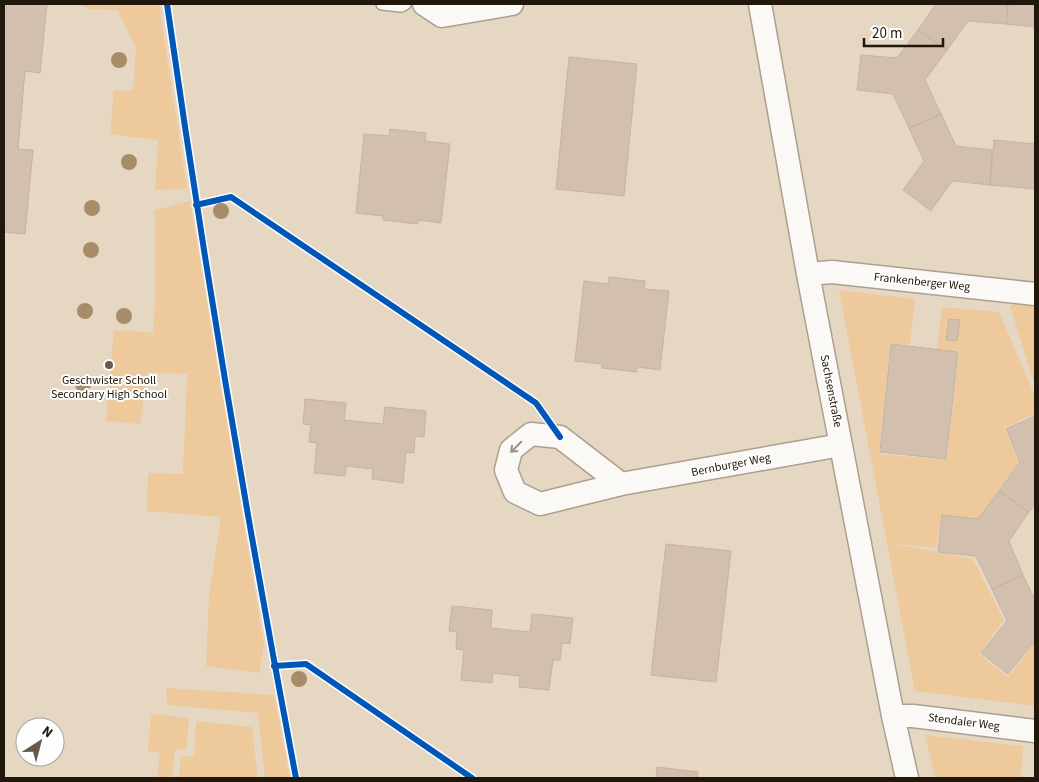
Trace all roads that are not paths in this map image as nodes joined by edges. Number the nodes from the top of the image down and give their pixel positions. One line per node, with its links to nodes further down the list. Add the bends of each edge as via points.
1 (382, 4): 2 (lane)
2 (405, 4)
3 (424, 4): 4 (street, via 442,16)
4 (512, 4)
5 (760, 4): 6 (street, Sachsenstraße)
6 (808, 274): 7 (street, Frankenberger Weg, via 832,272); 8 (street, Sachsenstraße)
7 (1035, 294)
8 (841, 445): 9 (street, Bernburger Weg); 10 (street, Sachsenstraße)
9 (621, 484): 9 (street, Bernburger Weg, one-way to 9, via 560,437 531,434 511,450 506,470 515,492 540,504)
10 (893, 716): 11 (street, Stendaler Weg); 12 (street, Sachsenstraße)
11 (1035, 731)
12 (907, 778)

